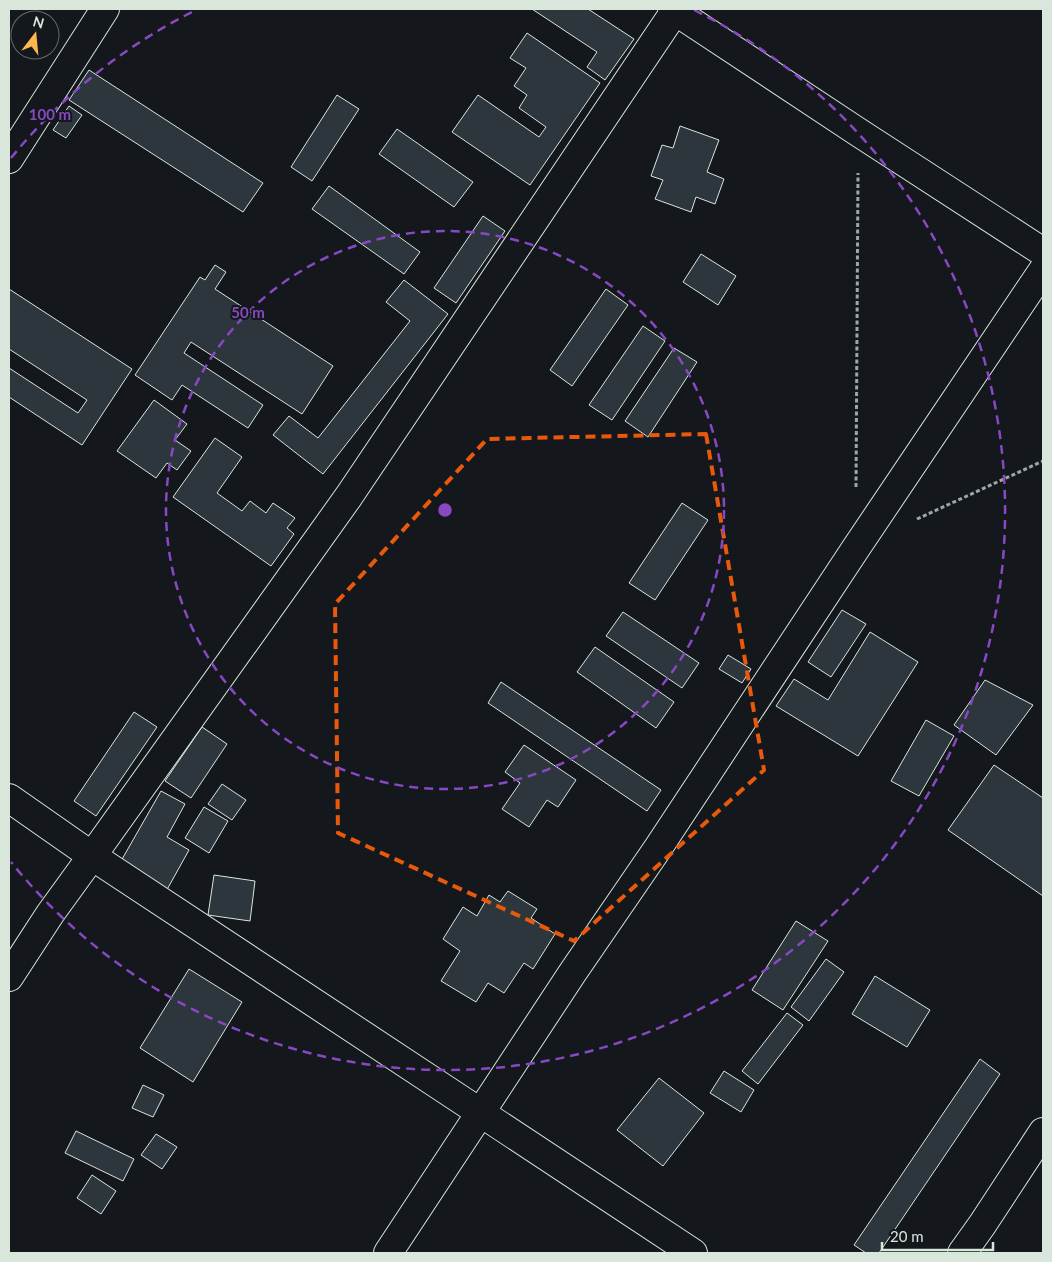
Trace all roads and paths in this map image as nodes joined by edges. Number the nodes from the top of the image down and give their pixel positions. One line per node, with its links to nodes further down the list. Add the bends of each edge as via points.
1 (105, 9): 4 (street)
2 (673, 10): 3 (street); 11 (street, via 349,496)
3 (858, 132): 5 (street); 8 (path)
4 (9, 160)
5 (1043, 252)
6 (1043, 270): 13 (street)
7 (1043, 461): 9 (path)
8 (856, 489)
9 (917, 520)
10 (9, 798): 11 (street)
11 (92, 856): 12 (street); 13 (street)
12 (9, 978)
13 (481, 1113): 15 (street); 16 (street)
14 (1043, 1132): 17 (street)
15 (388, 1253)
16 (693, 1253)
17 (962, 1253)

